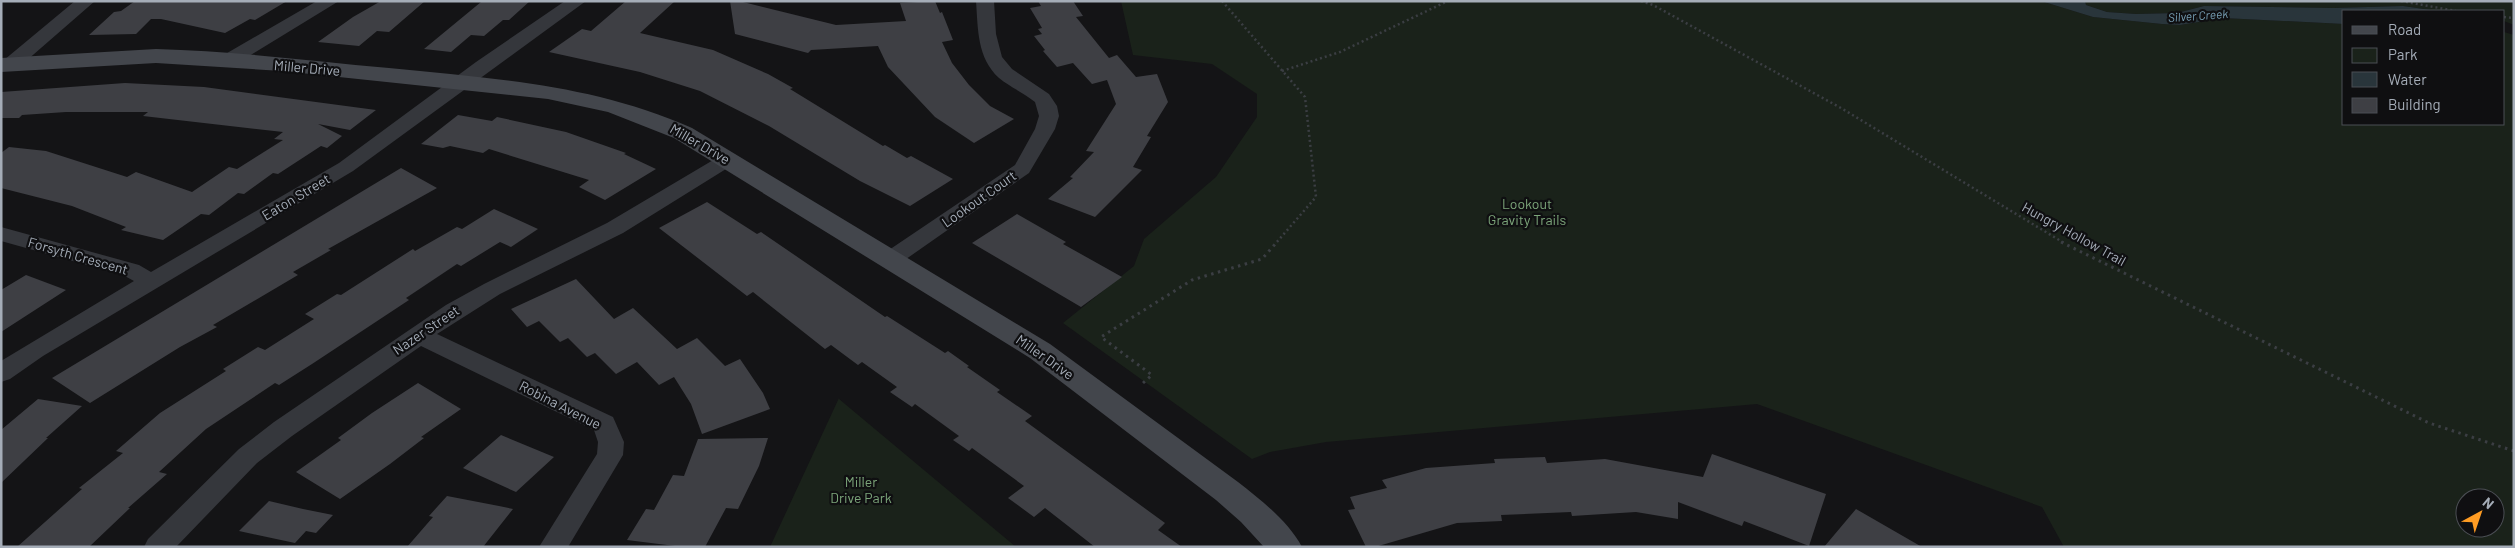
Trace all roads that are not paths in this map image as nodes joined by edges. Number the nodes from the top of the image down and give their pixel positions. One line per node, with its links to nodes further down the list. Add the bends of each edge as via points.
1 (86, 1): 6 (street)
2 (330, 1): 5 (street)
3 (577, 1): 7 (street, Eaton Street)
4 (985, 1): 10 (street, Lookout Court, via 988,42 997,64 1009,77 1048,104 1051,113 1048,123 1022,169)
5 (229, 60): 6 (street, Miller Drive, via 138,56); 7 (street, Miller Drive)
6 (6, 65)
7 (461, 82): 8 (street, Miller Drive, via 550,92 614,105 674,128); 11 (street, Eaton Street, via 346,167)
8 (727, 160): 10 (street, Miller Drive); 12 (street, Nazer Street, via 615,228 492,289)
9 (1, 234): 11 (street, Forsyth Crescent, via 131,270)
10 (891, 259): 16 (street, Miller Drive, via 1040,351 1227,491 1253,512)
11 (152, 282): 13 (street, Eaton Street)
12 (419, 335): 14 (street, Nazer Street, via 248,456); 15 (street, Robina Avenue, via 604,424 611,442 610,455)
13 (1, 373)
14 (158, 547)
15 (553, 547)
16 (1285, 547)

